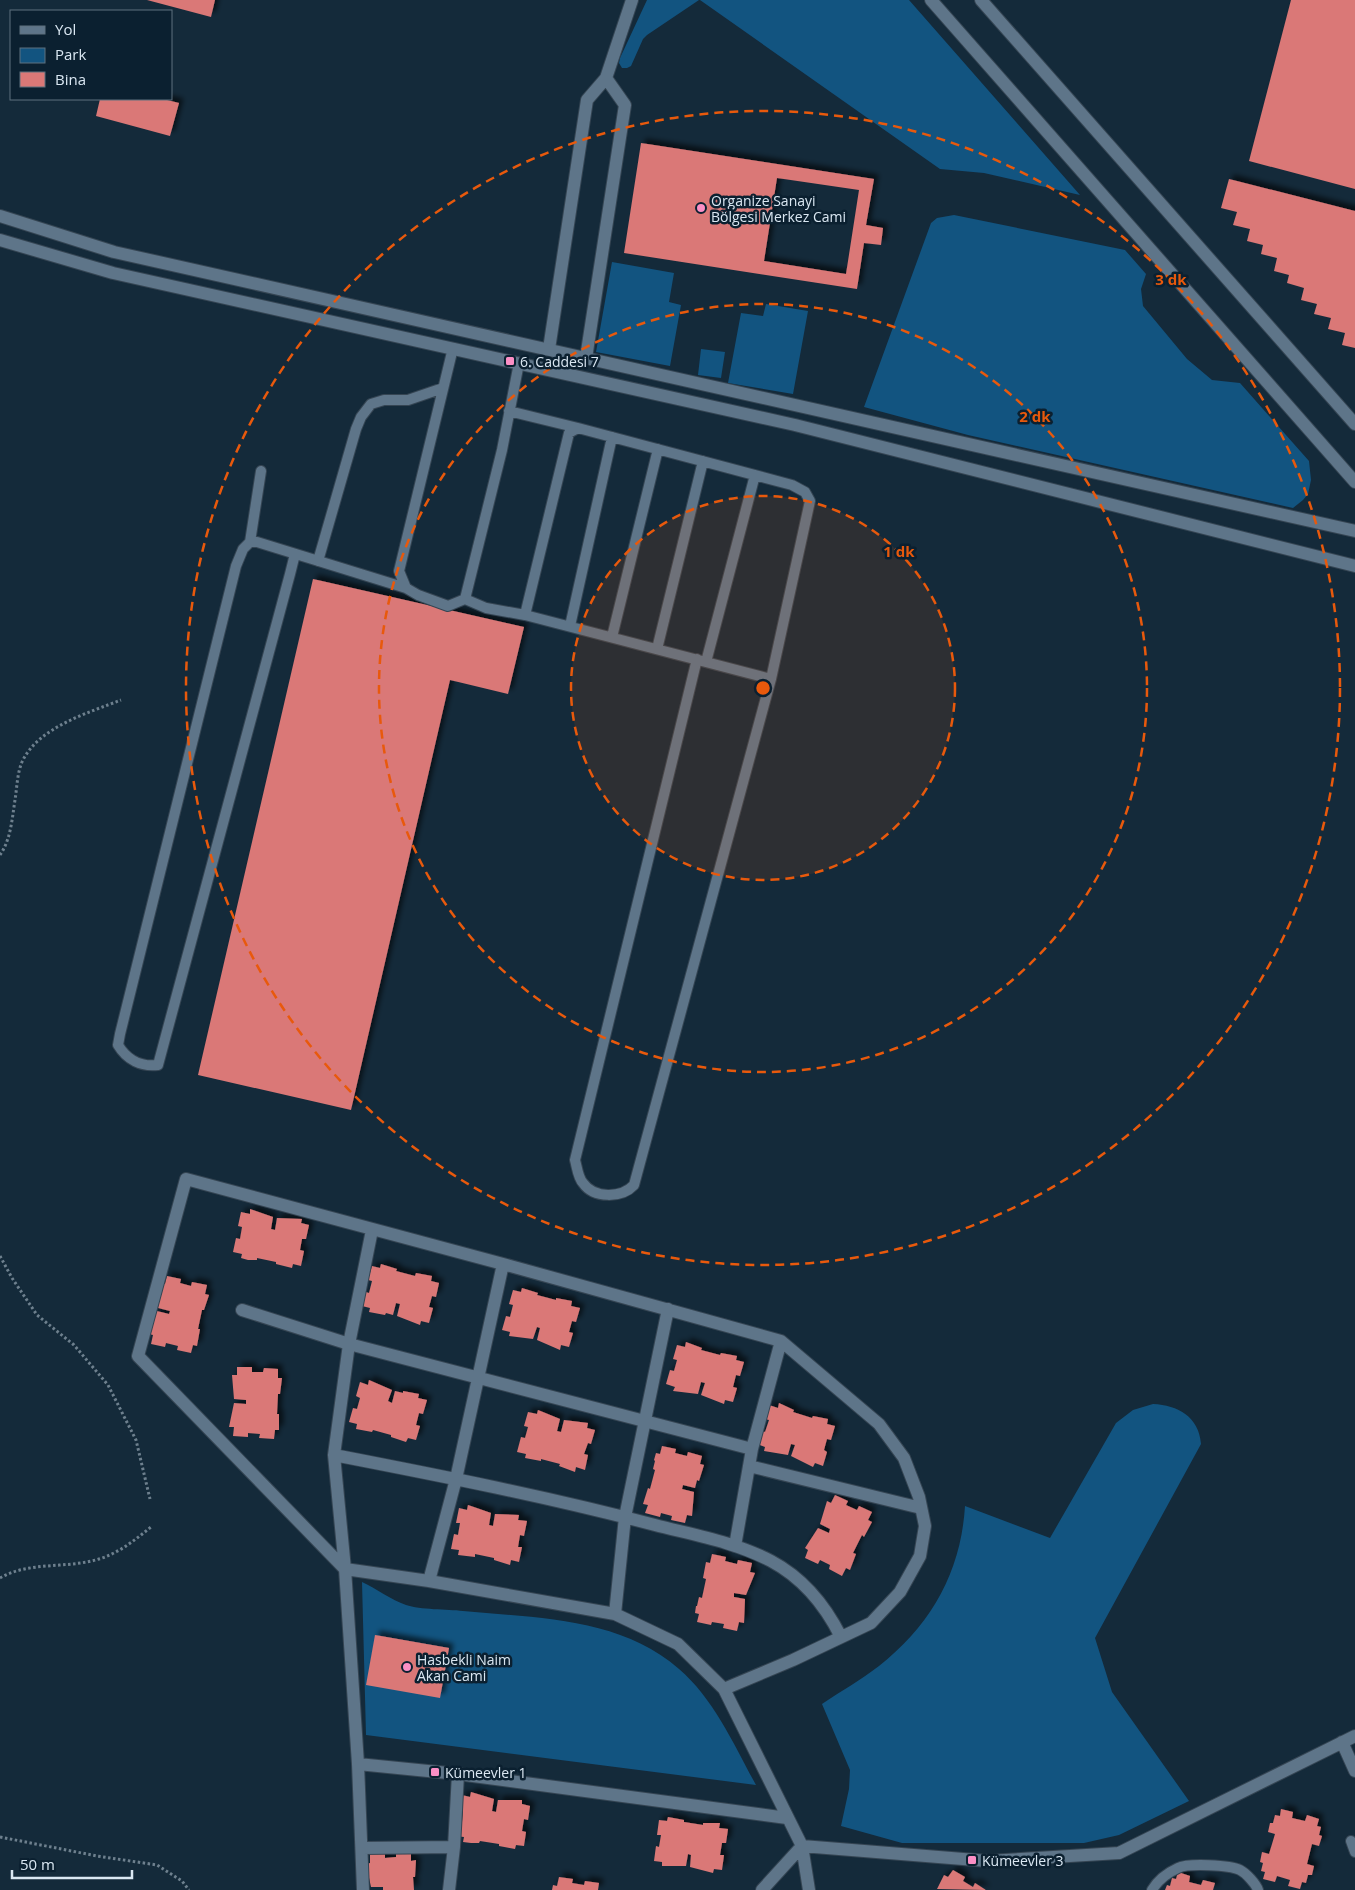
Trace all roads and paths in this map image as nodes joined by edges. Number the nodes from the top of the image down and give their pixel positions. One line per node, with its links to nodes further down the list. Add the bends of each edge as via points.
1 (632, 0): 4 (street)
2 (931, 0): 20 (street)
3 (981, 0): 13 (street)
4 (606, 78): 8 (street, via 587,100); 9 (street, via 625,105)
5 (0, 216): 8 (street, via 114,252)
6 (0, 240): 7 (street, via 113,273)
7 (453, 348): 10 (street); 11 (lane)
8 (549, 349): 9 (street)
9 (586, 358): 21 (street)
10 (519, 363): 12 (lane); 25 (street, via 795,425)
11 (443, 388): 24 (lane, via 408,400 384,400 370,404 356,429); 26 (lane, via 399,571)
12 (510, 411): 14 (lane); 27 (lane)
13 (1355, 424)
14 (578, 428): 15 (lane); 28 (lane, via 569,433)
15 (612, 436): 16 (lane); 29 (lane)
16 (658, 449): 17 (lane); 30 (lane)
17 (703, 461): 19 (lane); 31 (lane)
18 (261, 471): 22 (lane)
19 (755, 475): 32 (lane); 33 (lane, via 792,485 805,492 810,501)
20 (1355, 482)
21 (1355, 531)
22 (250, 542): 23 (lane); 23 (lane, via 243,549 236,566 120,1034 118,1045 122,1052 146,1067 158,1065)
23 (294, 554): 24 (lane)
24 (318, 561): 26 (lane)
25 (1355, 566)
26 (406, 588): 27 (lane, via 448,606)
27 (465, 599): 28 (lane, via 486,608)
28 (525, 614): 29 (lane)
29 (570, 626): 30 (lane)
30 (612, 637): 31 (lane)
31 (657, 649): 32 (lane)
32 (701, 661): 33 (lane); 33 (lane, via 575,1160 582,1183 600,1193 616,1195 634,1185)
33 (771, 679)
34 (121, 700): 35 (path, via 58,725 33,746 22,762 10,833)
35 (0, 855)
36 (372, 1230): 38 (street); 42 (street); 54 (street, via 186,1179 138,1356)
37 (0, 1256): 49 (path, via 37,1316 74,1345 108,1386 136,1440)
38 (504, 1264): 40 (street); 43 (street)
39 (242, 1310): 42 (street)
40 (668, 1310): 41 (street); 44 (street)
41 (781, 1341): 45 (street); 50 (street, via 879,1424 904,1458)
42 (349, 1344): 43 (street); 46 (street)
43 (478, 1379): 44 (street); 48 (street)
44 (644, 1420): 45 (street); 51 (street)
45 (752, 1449): 47 (street)
46 (334, 1455): 48 (street); 54 (street)
47 (749, 1466): 50 (street); 53 (street)
48 (456, 1479): 51 (street); 56 (street)
49 (150, 1499)
50 (921, 1508): 58 (street, via 925,1526 920,1556 900,1592 870,1623)
51 (625, 1517): 53 (street); 57 (street)
52 (151, 1526): 55 (path, via 127,1547 99,1559 27,1569)
53 (735, 1546): 58 (street, via 772,1561 804,1585 825,1609)
54 (345, 1570): 56 (street); 62 (street)
55 (0, 1578)
56 (429, 1581): 57 (street)
57 (615, 1614): 59 (street, via 678,1644)
58 (841, 1637): 59 (street)
59 (724, 1689): 65 (street)
60 (1355, 1736): 61 (street)
61 (1342, 1742): 63 (street); 68 (street, via 1120,1853 988,1861)
62 (358, 1764): 64 (street); 70 (street)
63 (1355, 1771)
64 (458, 1774): 65 (street); 69 (street)
65 (787, 1818): 68 (street)
66 (0, 1837): 72 (path, via 157,1865 182,1881)
67 (1351, 1841): 71 (lane)
68 (802, 1846): 75 (street); 76 (street)
69 (454, 1847): 70 (street); 74 (street)
70 (362, 1848): 73 (street)
71 (1355, 1852)
72 (189, 1890)
73 (363, 1890)
74 (449, 1890)
75 (762, 1890)
76 (809, 1890)
77 (1152, 1890): 78 (lane, via 1158,1880 1180,1867 1215,1865 1240,1870)
78 (1258, 1890)

